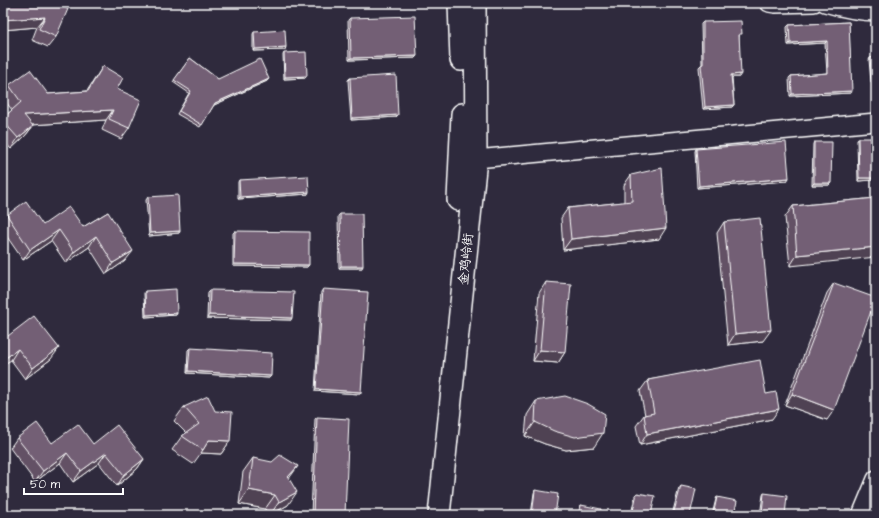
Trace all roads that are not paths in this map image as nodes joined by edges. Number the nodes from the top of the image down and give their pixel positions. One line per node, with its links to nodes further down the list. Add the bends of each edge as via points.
1 (459, 3): 10 (main road, 金鸡岭街, via 462,106 458,216)
2 (475, 3): 8 (main road, 金鸡岭街)
3 (769, 3): 4 (street)
4 (814, 3)
5 (825, 3): 6 (street, via 864,12)
6 (876, 12)
7 (876, 122): 8 (street)
8 (476, 158): 11 (main road, 金鸡岭街)
9 (876, 479): 12 (street)
10 (427, 515)
11 (439, 515)
12 (861, 515)

